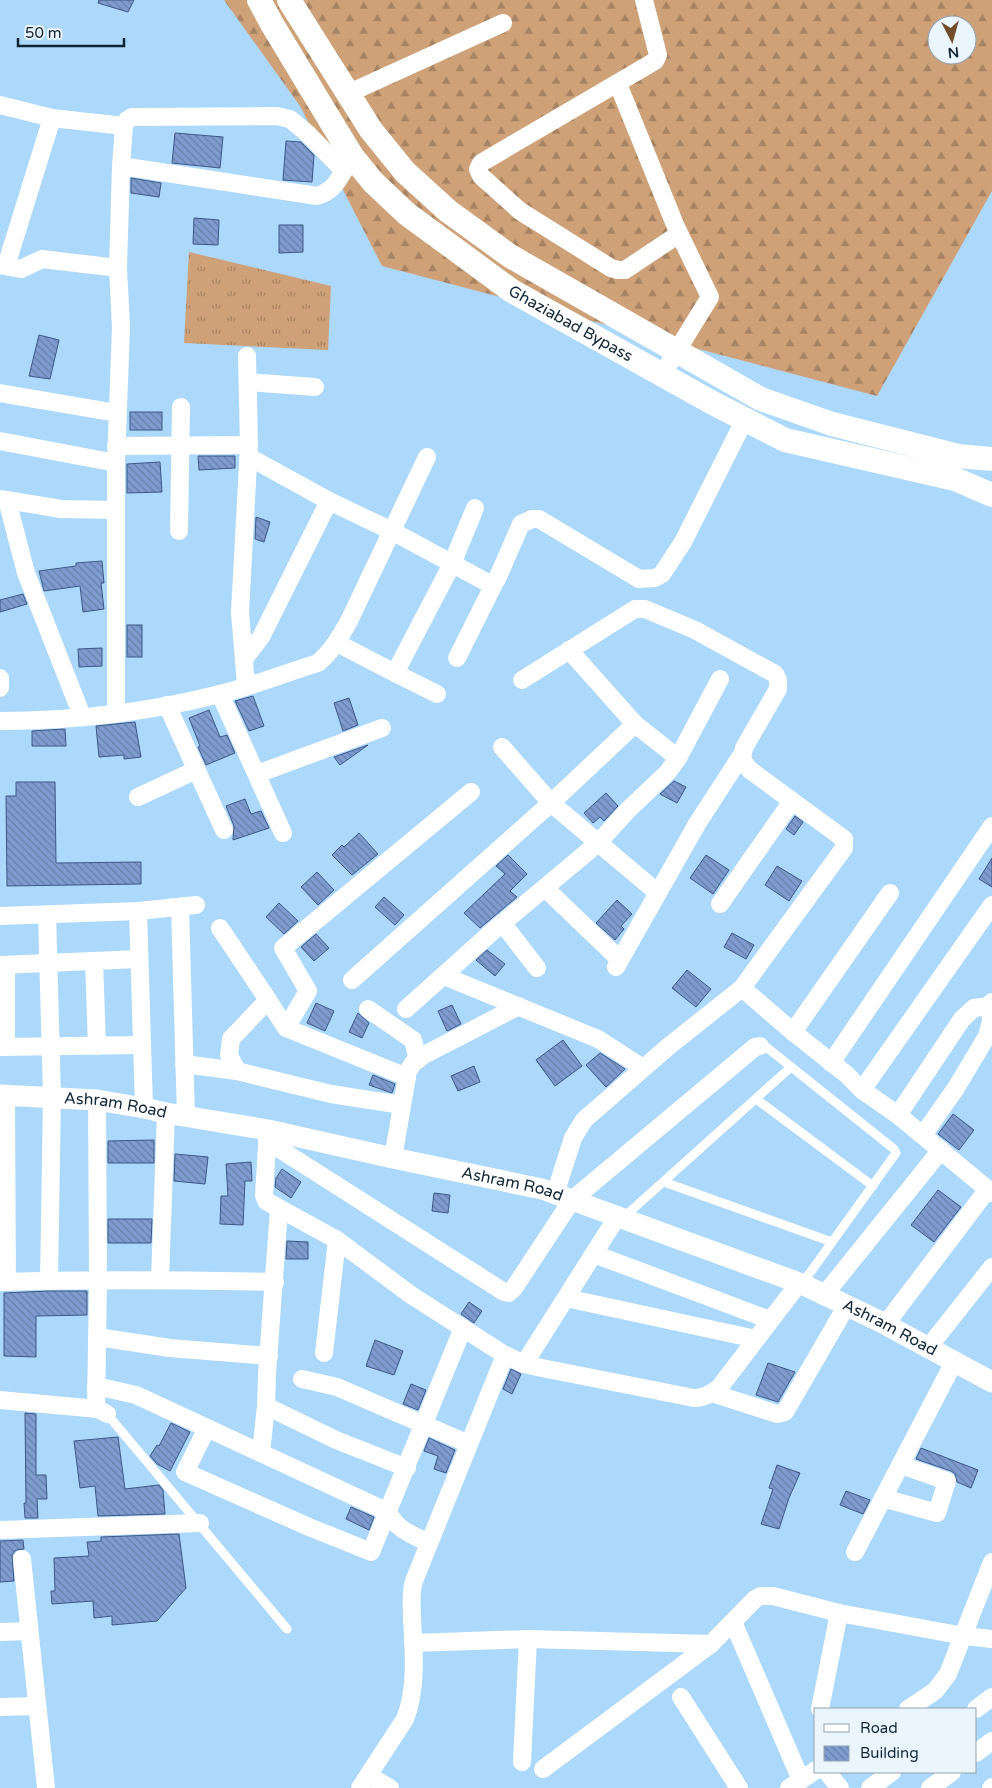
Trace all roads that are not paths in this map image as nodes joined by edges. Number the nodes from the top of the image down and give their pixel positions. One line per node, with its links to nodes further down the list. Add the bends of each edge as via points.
1 (259, 0): 10 (main road, Ghaziabad Bypass)
2 (290, 0): 6 (main road, Ghaziabad Bypass)
3 (644, 0): 5 (street, via 658,54 655,60)
4 (503, 23): 6 (street)
5 (618, 84): 12 (street); 12 (street, via 482,163 479,173 520,211 611,268 625,270)
6 (348, 94): 15 (main road, Ghaziabad Bypass, via 371,130 405,172 448,211 510,256)
7 (0, 105): 8 (street)
8 (52, 118): 9 (street); 13 (street)
9 (124, 126): 10 (street, via 132,117 277,116 290,119); 11 (street)
10 (348, 163): 11 (street, via 334,187 317,196); 17 (main road, Ghaziabad Bypass, via 407,214 512,291)
11 (121, 166): 14 (street)
12 (679, 234): 15 (street, via 710,298)
13 (3, 266): 14 (street, via 21,269 42,259)
14 (118, 268): 22 (street, via 121,327)
15 (676, 351): 17 (street); 29 (main road, Ghaziabad Bypass, via 761,398 832,424 958,456)
16 (247, 356): 18 (street)
17 (662, 374): 23 (main road, Ghaziabad Bypass)
18 (248, 382): 19 (street); 26 (street)
19 (315, 387)
20 (0, 393): 22 (street)
21 (181, 407): 25 (street)
22 (117, 413): 27 (street)
23 (745, 419): 30 (main road, Ghaziabad Bypass, via 785,440 955,480); 38 (street, via 683,542 662,574)
24 (0, 441): 27 (street)
25 (180, 445): 26 (street); 27 (street); 35 (street)
26 (249, 451): 32 (street); 44 (street, via 240,612)
27 (116, 455): 34 (street)
28 (426, 457): 36 (street)
29 (992, 459)
30 (992, 496)
31 (4, 499): 34 (street, via 61,509); 53 (street, via 26,573)
32 (329, 501): 36 (street); 44 (street, via 261,637)
33 (475, 508): 37 (street)
34 (116, 510): 52 (street)
35 (179, 531)
36 (392, 531): 37 (street); 41 (street)
37 (452, 564): 39 (street, via 488,583); 45 (street)
38 (639, 579): 39 (street, via 539,519 532,519 521,524); 40 (street)
39 (495, 582): 43 (street)
40 (634, 609): 42 (street); 58 (street, via 645,609 695,630 775,674 778,689)
41 (337, 643): 45 (street); 48 (street, via 318,663)
42 (569, 650): 46 (street); 55 (street)
43 (457, 658)
44 (244, 659): 48 (street)
45 (395, 673): 50 (street)
46 (522, 680)
47 (720, 680): 59 (street)
48 (246, 686): 49 (street)
49 (220, 694): 51 (street); 61 (street)
50 (437, 694)
51 (167, 705): 52 (street); 60 (street)
52 (116, 713): 53 (street)
53 (82, 716): 54 (street)
54 (0, 721)
55 (635, 724): 59 (street); 65 (street)
56 (382, 728): 61 (street)
57 (502, 747): 65 (street)
58 (741, 756): 64 (street, via 750,770); 71 (street)
59 (678, 758): 69 (street)
60 (196, 770): 63 (street); 67 (street)
61 (257, 774): 68 (street)
62 (471, 792): 93 (street, via 283,948 308,991)
63 (138, 797)
64 (792, 800): 73 (street); 87 (street, via 844,839 844,848)
65 (551, 802): 69 (street); 86 (street)
66 (992, 826): 101 (street)
67 (224, 830)
68 (283, 833)
69 (598, 843): 70 (street); 71 (street)
70 (545, 888): 71 (street, via 618,964); 78 (street)
71 (658, 893)
72 (890, 893): 94 (street)
73 (720, 904)
74 (992, 905): 107 (street)
75 (138, 911): 76 (street); 80 (street); 102 (street, via 188,906)
76 (47, 914): 77 (street); 82 (street)
77 (0, 916)
78 (503, 924): 84 (street); 85 (street)
79 (220, 928): 88 (street)
80 (139, 959): 81 (street); 95 (street)
81 (94, 961): 82 (street); 97 (street)
82 (49, 963): 83 (street); 96 (street)
83 (3, 965): 99 (street)
84 (537, 968)
85 (444, 976): 90 (street); 92 (street)
86 (352, 980)
87 (742, 988): 94 (street); 104 (street)
88 (268, 1000): 93 (street); 105 (street, via 231,1039 229,1055)
89 (991, 1003): 114 (street, via 974,1008 962,1019); 116 (street, via 987,1036)
90 (519, 1006): 100 (street); 104 (street, via 598,1039)
91 (368, 1009): 100 (street, via 413,1040)
92 (406, 1009)
93 (286, 1028): 106 (street)
94 (793, 1032): 101 (street)
95 (142, 1045): 97 (street); 113 (street)
96 (51, 1046): 97 (street); 99 (street); 109 (street)
97 (97, 1046)
98 (760, 1046): 103 (lane, via 765,1046); 123 (street)
99 (3, 1047)
100 (418, 1060): 106 (street)
101 (831, 1063): 107 (street)
102 (184, 1064): 105 (street); 115 (street)
103 (791, 1067): 110 (lane); 121 (lane, via 894,1149 896,1153)
104 (643, 1068): 123 (street, via 578,1129 573,1138)
105 (237, 1071): 112 (street, via 331,1094)
106 (407, 1077): 112 (street)
107 (862, 1090): 114 (street)
108 (3, 1095): 109 (street, Ashram Road); 133 (street)
109 (52, 1097): 111 (street, Ashram Road); 130 (street)
110 (756, 1099): 120 (lane); 121 (lane)
111 (96, 1100): 113 (street, Ashram Road); 132 (street)
112 (402, 1105): 119 (street)
113 (144, 1108): 115 (street, Ashram Road)
114 (898, 1114): 116 (street)
115 (176, 1115): 117 (street, Ashram Road); 131 (street)
116 (923, 1135): 118 (street)
117 (268, 1136): 119 (street, Ashram Road); 123 (street, via 504,1292 509,1293 514,1288); 124 (street, via 264,1198)
118 (941, 1150): 122 (street); 136 (street)
119 (393, 1158): 123 (street, Ashram Road, via 542,1189)
120 (664, 1182): 125 (lane); 127 (lane)
121 (873, 1186): 127 (lane)
122 (990, 1191): 140 (street)
123 (564, 1197): 125 (street, Ashram Road)
124 (279, 1209): 126 (street); 134 (street)
125 (620, 1218): 128 (street); 135 (street, Ashram Road)
126 (337, 1240): 141 (street, via 411,1295); 145 (street)
127 (832, 1242): 135 (lane)
128 (594, 1254): 137 (street); 139 (street)
129 (992, 1268): 144 (street)
130 (49, 1280): 132 (street); 133 (street)
131 (160, 1280): 132 (street); 134 (street)
132 (98, 1281): 142 (street)
133 (4, 1282)
134 (274, 1282): 147 (street)
135 (800, 1283): 136 (street, Ashram Road); 139 (street)
136 (825, 1294): 138 (street, Ashram Road)
137 (566, 1298): 143 (street); 149 (street)
138 (847, 1305): 140 (street, Ashram Road); 153 (street, via 785,1412 778,1414)
139 (770, 1320): 143 (street)
140 (885, 1325): 144 (street, Ashram Road)
141 (463, 1328): 146 (street); 157 (street)
142 (97, 1337): 147 (street, via 170,1348); 152 (street)
143 (756, 1339): 153 (street)
144 (928, 1348): 148 (street, Ashram Road)
145 (324, 1353)
146 (505, 1355): 149 (street); 159 (street)
147 (269, 1356): 155 (street)
148 (954, 1362): 151 (street, Ashram Road); 161 (street)
149 (524, 1364): 153 (street, via 694,1398)
150 (302, 1379): 157 (street, via 337,1386)
151 (992, 1382)
152 (96, 1386): 156 (street); 158 (street, via 136,1395)
153 (712, 1393)
154 (0, 1400): 156 (street)
155 (266, 1406): 160 (street); 162 (street, via 336,1440)
156 (102, 1411): 165 (lane)
157 (423, 1423): 159 (street); 162 (street)
158 (207, 1428): 160 (street); 164 (street, via 185,1472 371,1552)
159 (469, 1444): 167 (street)
160 (261, 1453): 164 (street)
161 (901, 1466): 163 (street); 163 (street, via 948,1481 936,1513)
162 (407, 1468): 164 (street)
163 (883, 1498): 168 (street)
164 (388, 1512): 167 (street, via 394,1523)
165 (200, 1523): 166 (street); 173 (lane)
166 (0, 1530)
167 (429, 1543): 179 (street, via 412,1587)
168 (855, 1552)
169 (22, 1559): 174 (street)
170 (992, 1562): 176 (street)
171 (839, 1613): 172 (street, via 767,1595 755,1599); 176 (street); 185 (street)
172 (733, 1622): 180 (street); 197 (street)
173 (287, 1629)
174 (29, 1631): 175 (street); 183 (street)
175 (0, 1632)
176 (964, 1636): 178 (street); 186 (street, via 942,1684)
177 (528, 1639): 179 (street); 180 (street); 190 (street)
178 (992, 1639)
179 (413, 1643): 196 (street, via 410,1708)
180 (712, 1644): 191 (street)
181 (681, 1697): 200 (street)
182 (992, 1697): 187 (street)
183 (36, 1706): 184 (street); 198 (street)
184 (0, 1707)
185 (820, 1708)
186 (910, 1708)
187 (977, 1708)
188 (992, 1741): 189 (street)
189 (977, 1753)
190 (522, 1762)
191 (543, 1769)
192 (814, 1771): 197 (street)
193 (829, 1773): 201 (street)
194 (891, 1773): 202 (street)
195 (951, 1773): 203 (street)
196 (364, 1782): 199 (street)
197 (795, 1784)
198 (46, 1788)
199 (390, 1788)
200 (739, 1788)
201 (840, 1788)
202 (870, 1788)
203 (930, 1788)

